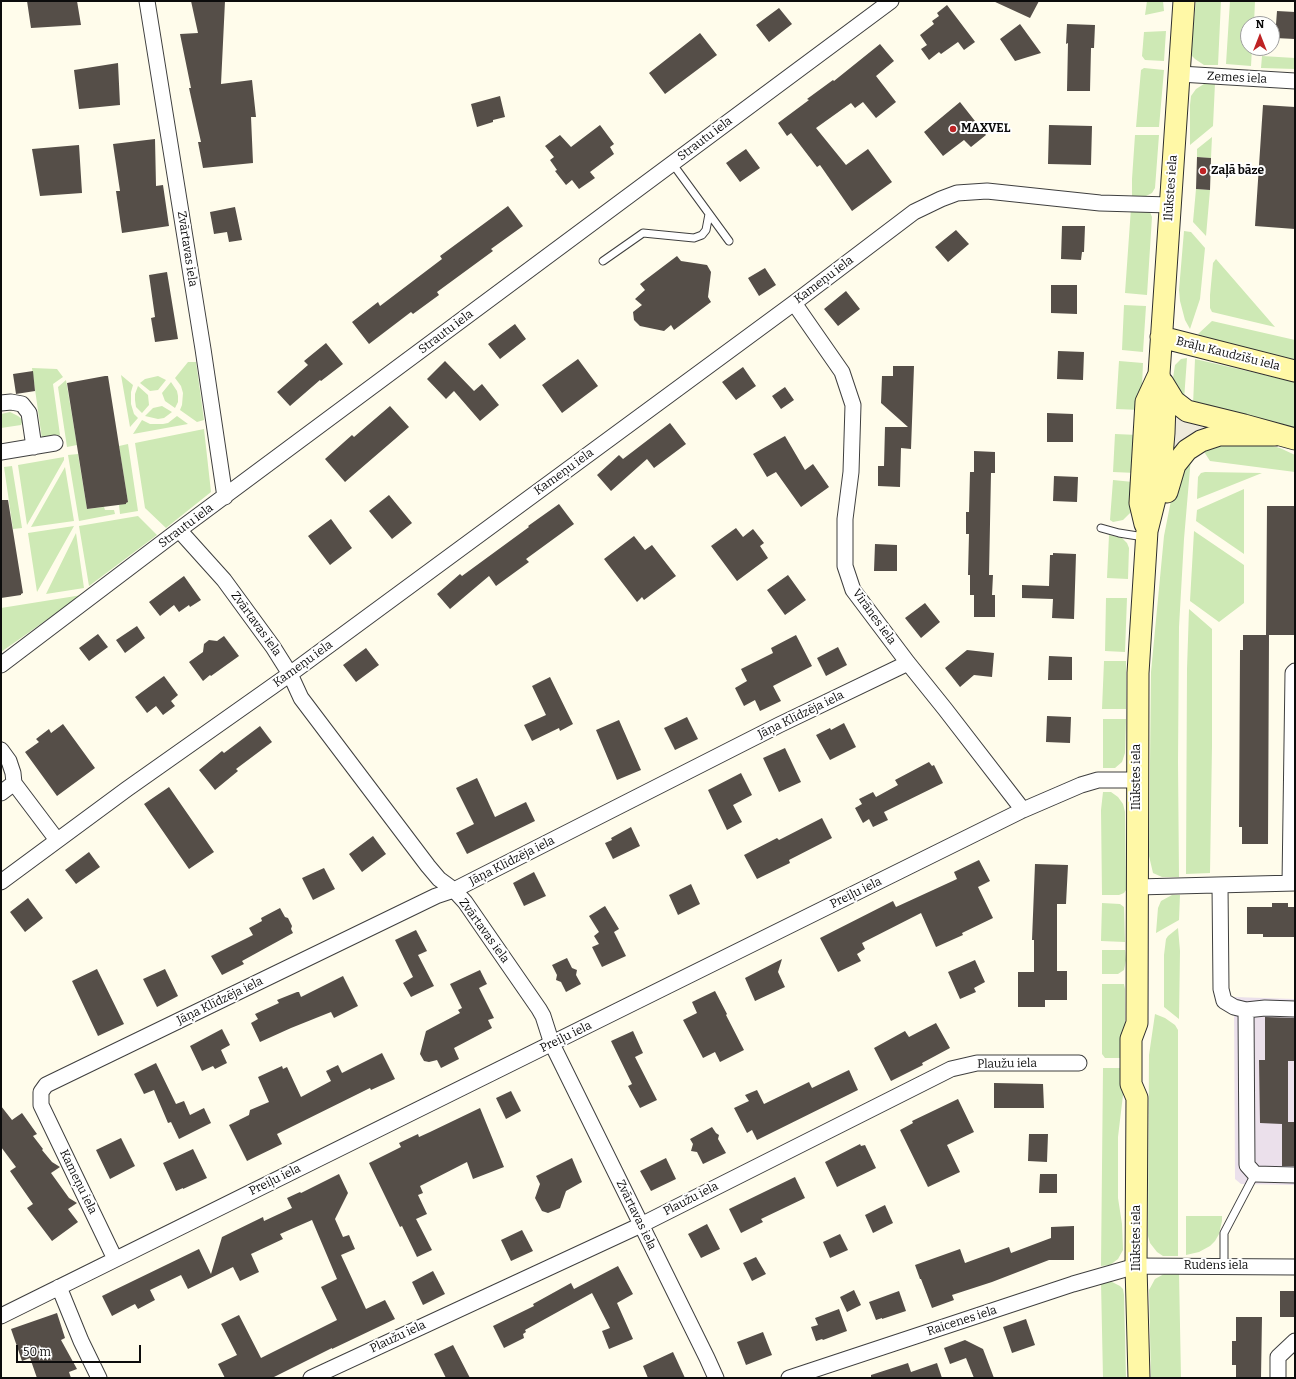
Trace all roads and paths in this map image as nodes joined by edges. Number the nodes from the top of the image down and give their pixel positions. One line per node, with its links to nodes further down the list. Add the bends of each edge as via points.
1 (147, 1): 21 (street, Zvārtavas iela)
2 (891, 1): 6 (street, Strautu iela)
3 (1184, 1): 4 (street, Ilūkstes iela)
4 (1180, 74): 5 (street, Zemes iela); 7 (street, Ilūkstes iela)
5 (1295, 81)
6 (672, 163): 8 (lane); 21 (street, Strautu iela)
7 (1169, 205): 11 (street, Kameņu iela, via 1100,202 988,191 957,193 914,212); 12 (street, Ilūkstes iela)
8 (709, 214): 9 (lane); 10 (lane, via 706,230 702,235 694,238 643,233)
9 (729, 241)
10 (603, 262)
11 (794, 303): 25 (street, Virānes iela, via 842,372 853,405 852,472 845,519 845,566 858,598); 28 (street, Kameņu iela)
12 (1161, 337): 13 (street, Brāļu Kaudzīšu iela); 14 (street, Ilūkstes iela)
13 (1295, 371)
14 (1159, 374): 16 (street, via 1174,402 1187,411); 24 (street, Ilūkstes iela, via 1165,405 1164,433 1160,479)
15 (1, 403): 19 (street, via 22,404 29,413)
16 (1275, 435): 17 (street); 24 (street, via 1219,435 1200,441 1187,450 1175,465 1164,502)
17 (1295, 440)
18 (55, 443): 19 (street)
19 (34, 447): 20 (street)
20 (1, 452)
21 (225, 497): 23 (street, Strautu iela)
22 (1101, 528): 24 (lane, via 1119,533)
23 (179, 530): 26 (street, Strautu iela); 28 (street, Zvārtavas iela, via 224,580)
24 (1147, 534): 31 (street, Ilūkstes iela, via 1138,673)
25 (908, 663): 34 (street, Virānes iela); 40 (street, Jāņa Klīdzēja iela, via 779,725)
26 (1, 665)
27 (1295, 671): 29 (street)
28 (290, 674): 35 (street, Kameņu iela); 40 (street, Zvārtavas iela, via 301,698 439,879)
29 (1294, 711): 37 (street)
30 (1, 750): 32 (street, via 10,761)
31 (1137, 780): 34 (street, Preiļu iela, via 1098,780); 39 (street, Ilūkstes iela)
32 (14, 783): 33 (street); 35 (street)
33 (1, 793)
34 (1023, 810): 43 (street, Preiļu iela)
35 (57, 840): 36 (street, Kameņu iela)
36 (1, 882)
37 (1293, 883): 38 (street)
38 (1220, 885): 39 (street); 42 (street, via 1221,989 1224,1001)
39 (1137, 887): 50 (street, Ilūkstes iela, via 1137,1023 1143,1040 1144,1085 1137,1098)
40 (454, 890): 43 (street, Zvārtavas iela, via 539,1009); 45 (street, Jāņa Klīdzēja iela, via 436,896 46,1085 41,1092)
41 (1295, 1009): 42 (street)
42 (1246, 1010): 46 (street, via 1247,1165)
43 (552, 1044): 48 (street, Zvārtavas iela); 49 (street, Preiļu iela)
44 (1079, 1063): 48 (street, Plaužu iela, via 976,1063 951,1069)
45 (41, 1105): 49 (street, Kameņu iela)
46 (1255, 1174): 47 (street); 51 (lane, via 1224,1233)
47 (1295, 1175)
48 (640, 1224): 57 (street, Plaužu iela); 58 (street, Zvārtavas iela)
49 (115, 1259): 53 (street, Preiļu iela)
50 (1136, 1266): 51 (street, Rudens iela); 59 (street, Raicenes iela, via 1073,1284); 60 (street, Ilūkstes iela)
51 (1224, 1266): 52 (street, Rudens iela)
52 (1295, 1267)
53 (59, 1287): 54 (street, Preiļu iela); 56 (street)
54 (1, 1316)
55 (1295, 1341): 61 (street, via 1278,1357)
56 (100, 1378)
57 (311, 1378)
58 (716, 1378)
59 (789, 1378)
60 (1139, 1378)
61 (1278, 1378)

